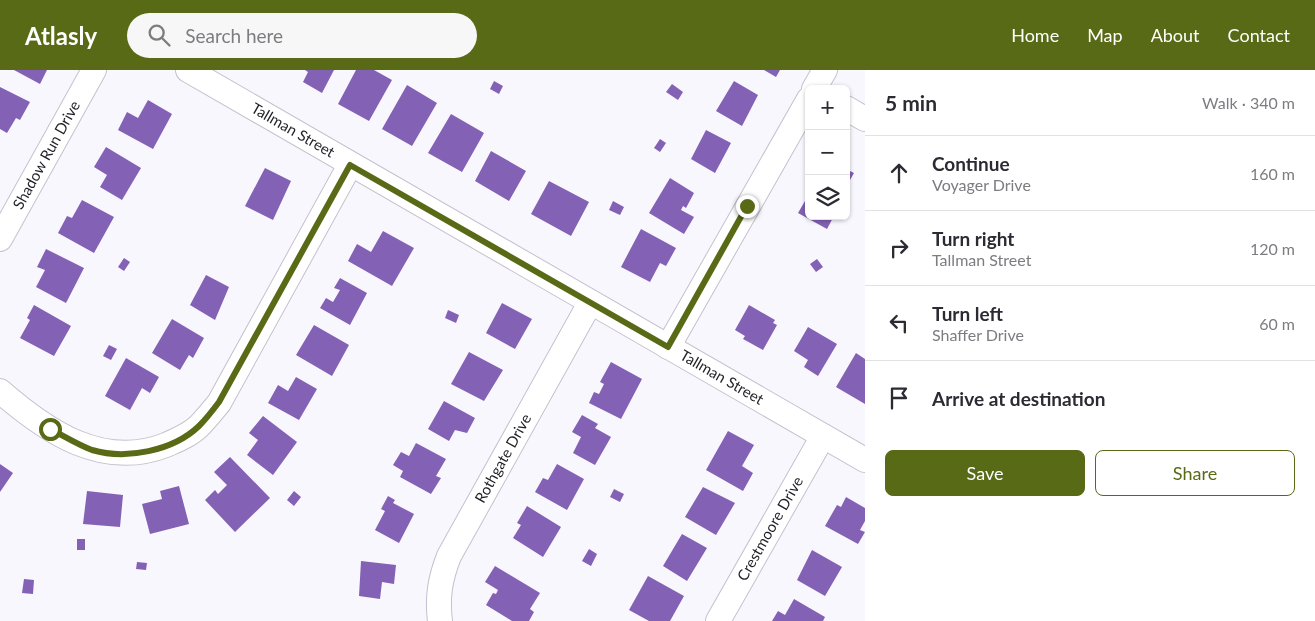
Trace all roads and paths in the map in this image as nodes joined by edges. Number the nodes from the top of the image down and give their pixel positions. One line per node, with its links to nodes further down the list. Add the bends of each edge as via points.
1 (94, 70): 9 (street, Shadow Run Drive)
2 (188, 70): 8 (street, Tallman Street)
3 (826, 70): 4 (street)
4 (817, 85)
5 (805, 106): 11 (street)
6 (850, 110): 7 (street)
7 (865, 119)
8 (350, 165): 10 (street, Tallman Street); 12 (street, via 219,402 198,427 157,448 113,454 92,450 50,429 31,418)
9 (0, 239)
10 (590, 303): 11 (street, Tallman Street); 15 (street, Rothgate Drive, via 449,556 440,578)
11 (668, 347): 13 (street, Tallman Street)
12 (0, 391)
13 (823, 436): 14 (street, Tallman Street); 16 (street, Crestmoore Drive)
14 (865, 460)
15 (440, 621)
16 (718, 621)

